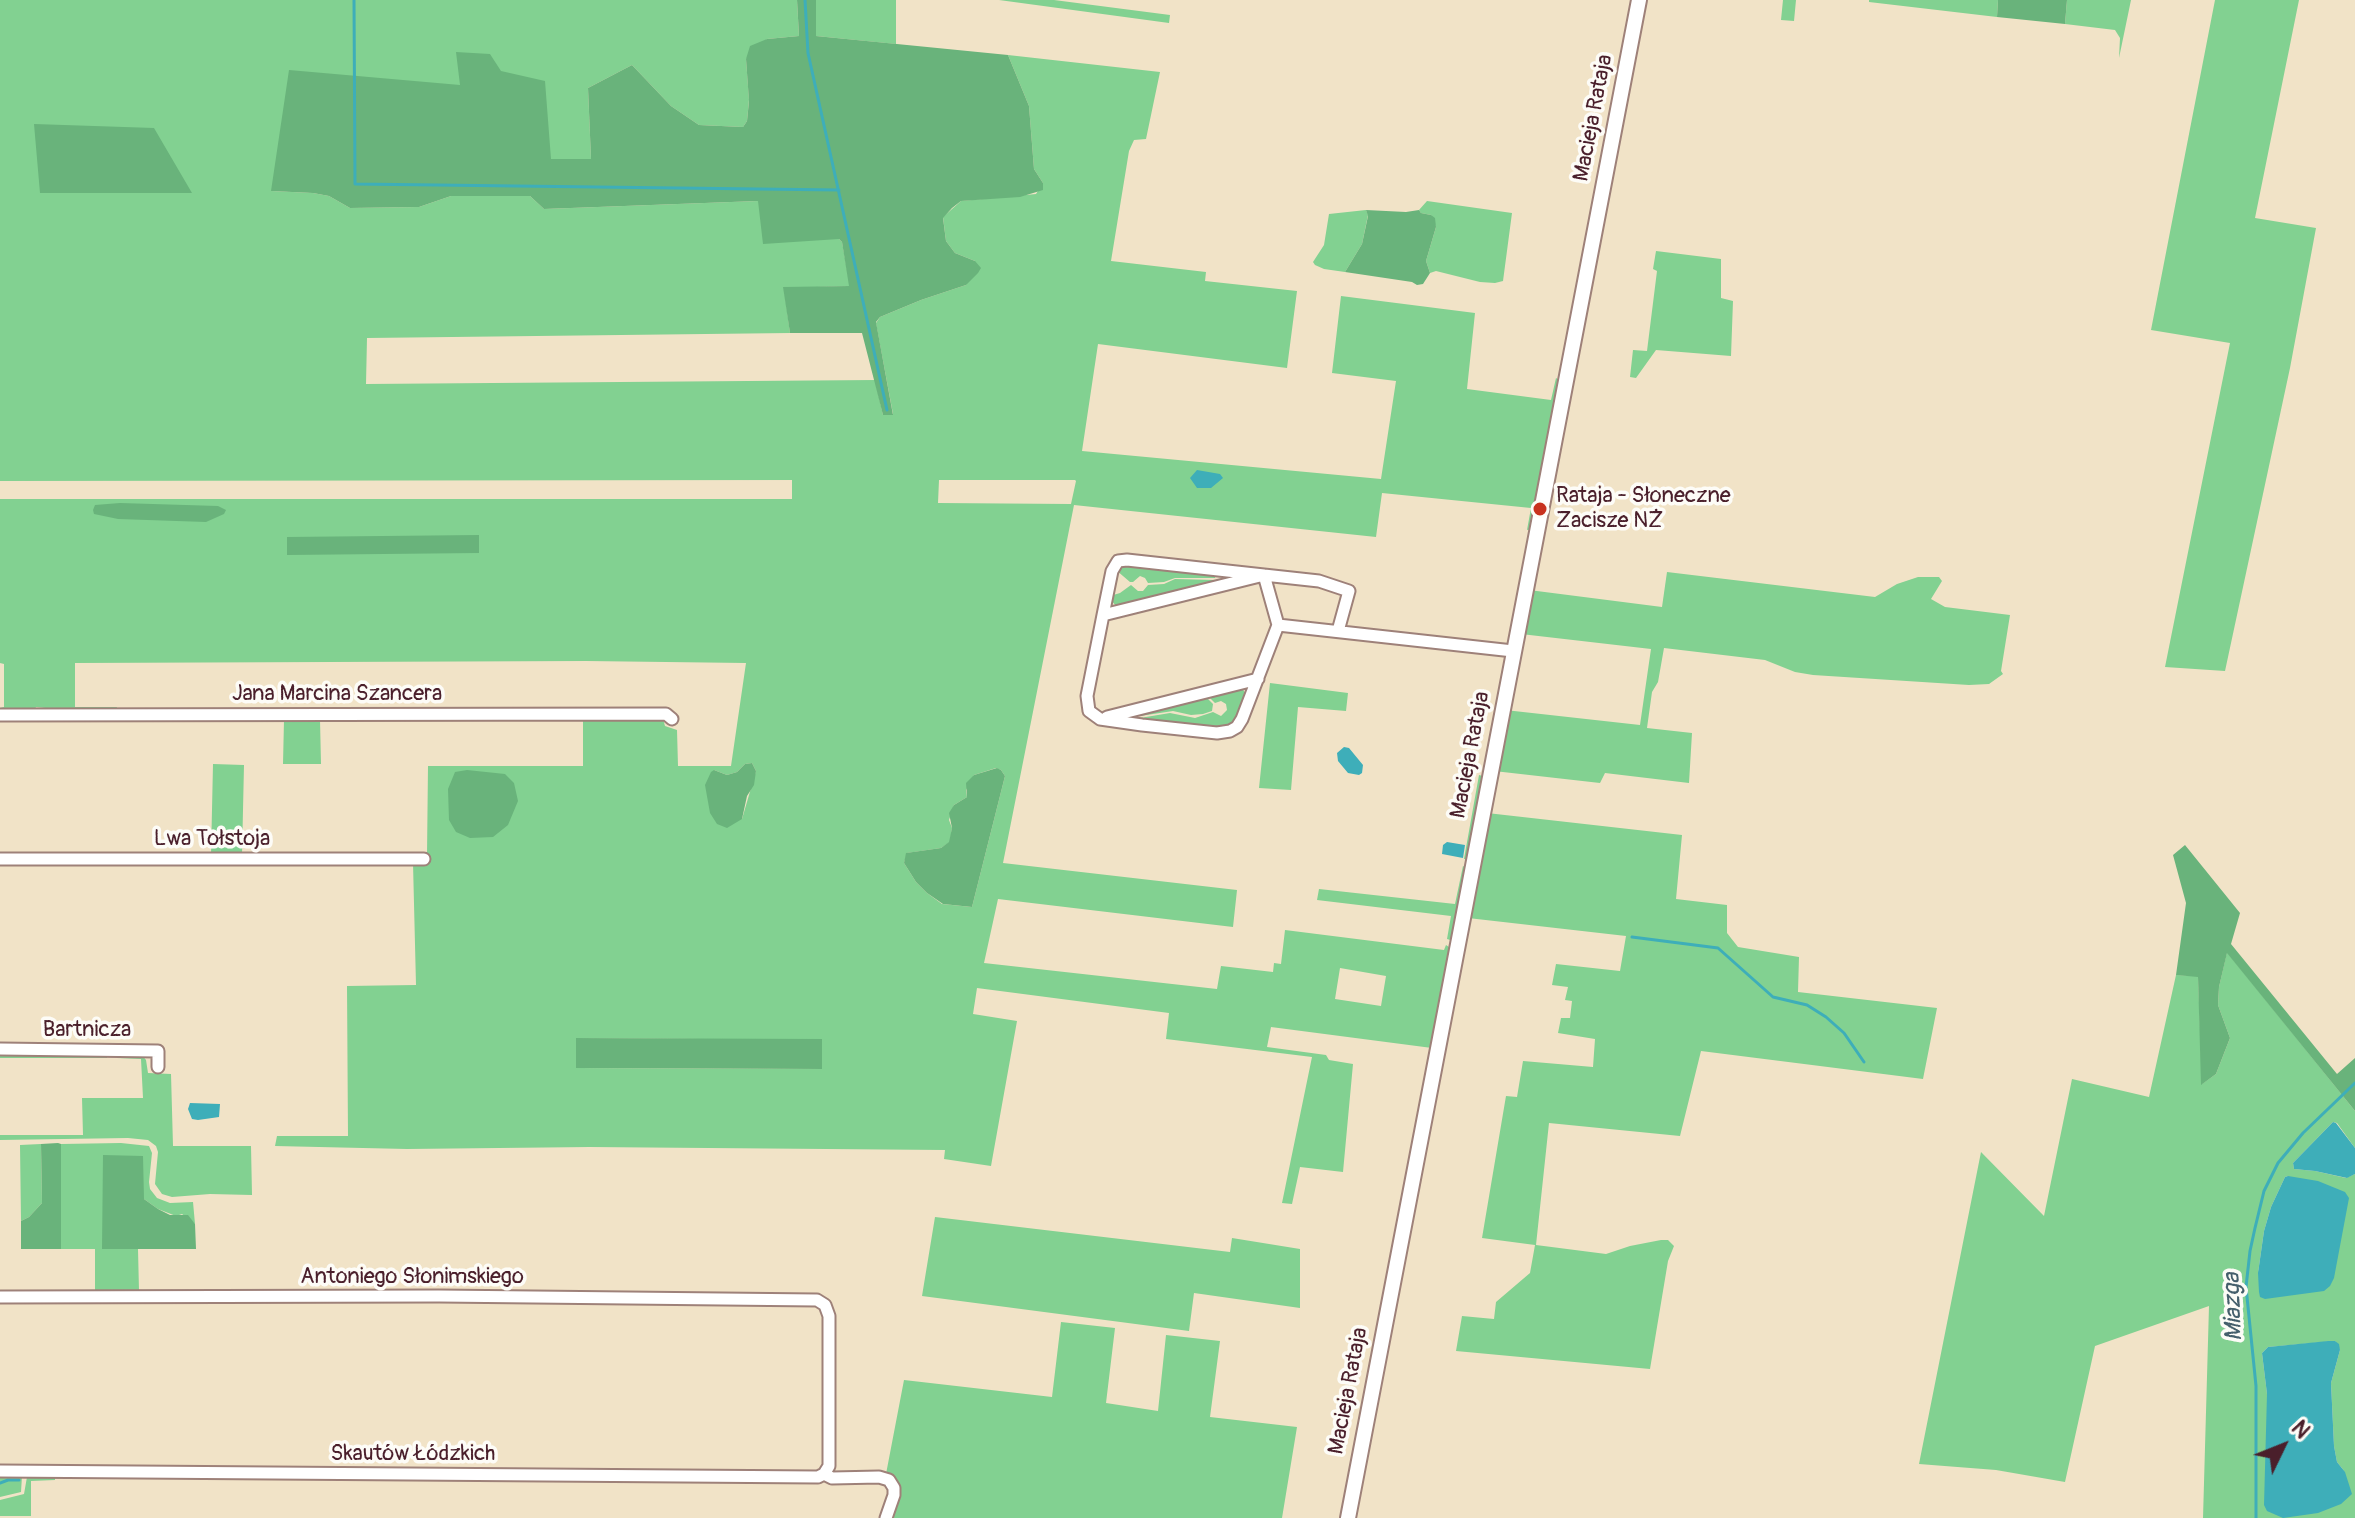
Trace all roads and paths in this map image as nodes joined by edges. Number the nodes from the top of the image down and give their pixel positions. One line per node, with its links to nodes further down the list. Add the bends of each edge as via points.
1 (1639, 0): 6 (street, Macieja Rataja)
2 (1264, 575): 3 (street); 3 (street, via 1123,560 1112,571); 4 (street); 5 (street, via 1319,581 1349,591)
3 (1103, 615): 10 (street, via 1087,700 1089,711)
4 (1278, 625): 5 (street); 7 (street)
5 (1338, 631): 6 (street)
6 (1513, 651): 19 (street, Macieja Rataja)
7 (1258, 679): 10 (street); 10 (street, via 1241,721 1227,732)
8 (0, 715): 9 (street, Jana Marcina Szancera, via 666,714)
9 (672, 719)
10 (1100, 719)
11 (0, 859): 12 (street, Lwa Tołstoja)
12 (424, 859)
13 (0, 1049): 14 (street, Bartnicza, via 158,1051)
14 (158, 1067)
15 (0, 1297): 17 (street, Antoniego Słonimskiego, via 817,1300 829,1316 829,1466)
16 (0, 1471): 17 (street, Skautów Łódzkich)
17 (824, 1474): 18 (street, Skautów Łódzkich, via 886,1478 894,1495)
18 (886, 1518)
19 (1348, 1518)

